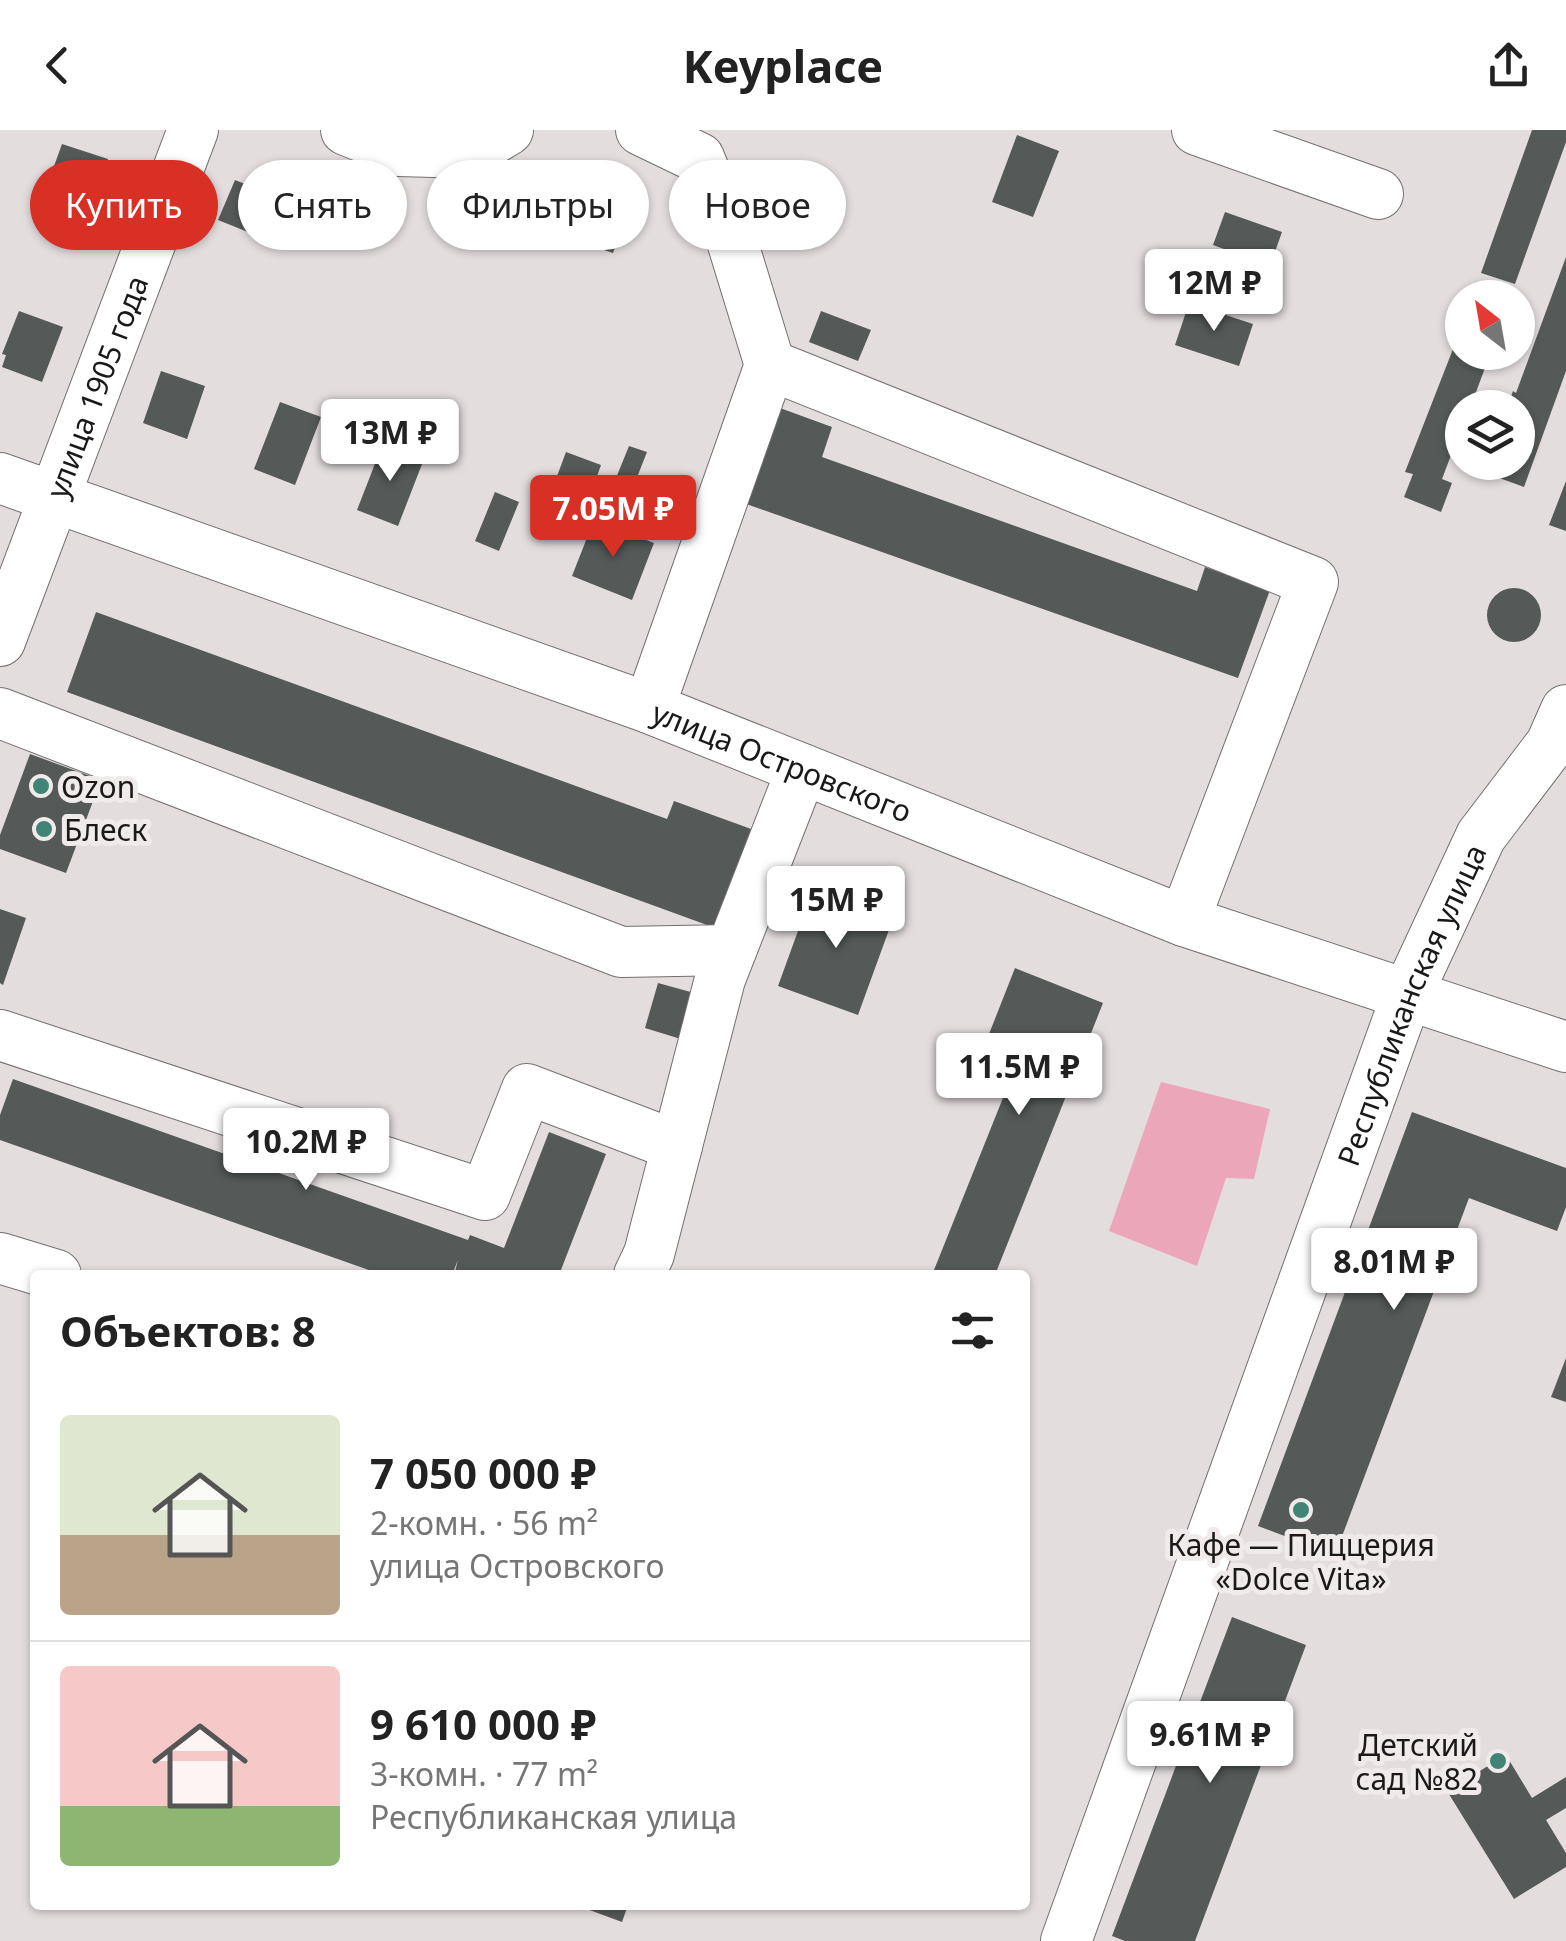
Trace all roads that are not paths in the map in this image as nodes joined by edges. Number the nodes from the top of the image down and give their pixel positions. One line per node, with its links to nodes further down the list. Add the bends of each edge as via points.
1 (193, 130): 9 (street, улица 1905 года)
2 (346, 130): 3 (street, via 398,151 470,152)
3 (508, 130)
4 (641, 130): 7 (street, via 698,158 728,228)
5 (1197, 130): 6 (street)
6 (1378, 194)
7 (770, 365): 11 (street); 15 (street, via 1313,582)
8 (0, 478): 9 (street, улица Островского)
9 (56, 499): 10 (street, улица 1905 года); 11 (street, улица Островского)
10 (0, 641)
11 (649, 708): 14 (street, улица Островского)
12 (1566, 710): 17 (street, Республиканская улица, via 1552,744 1482,836)
13 (0, 712): 16 (street, via 621,952)
14 (802, 769): 15 (street, улица Островского); 16 (street)
15 (1184, 921): 17 (street, улица Островского)
16 (731, 950): 20 (street)
17 (1407, 995): 19 (street, улица Островского); 24 (street, Республиканская улица)
18 (0, 1035): 20 (street, via 485,1195 527,1089)
19 (1566, 1047)
20 (677, 1146): 23 (street)
21 (0, 1258): 22 (street)
22 (40, 1270)
23 (641, 1270)
24 (1066, 1941)

